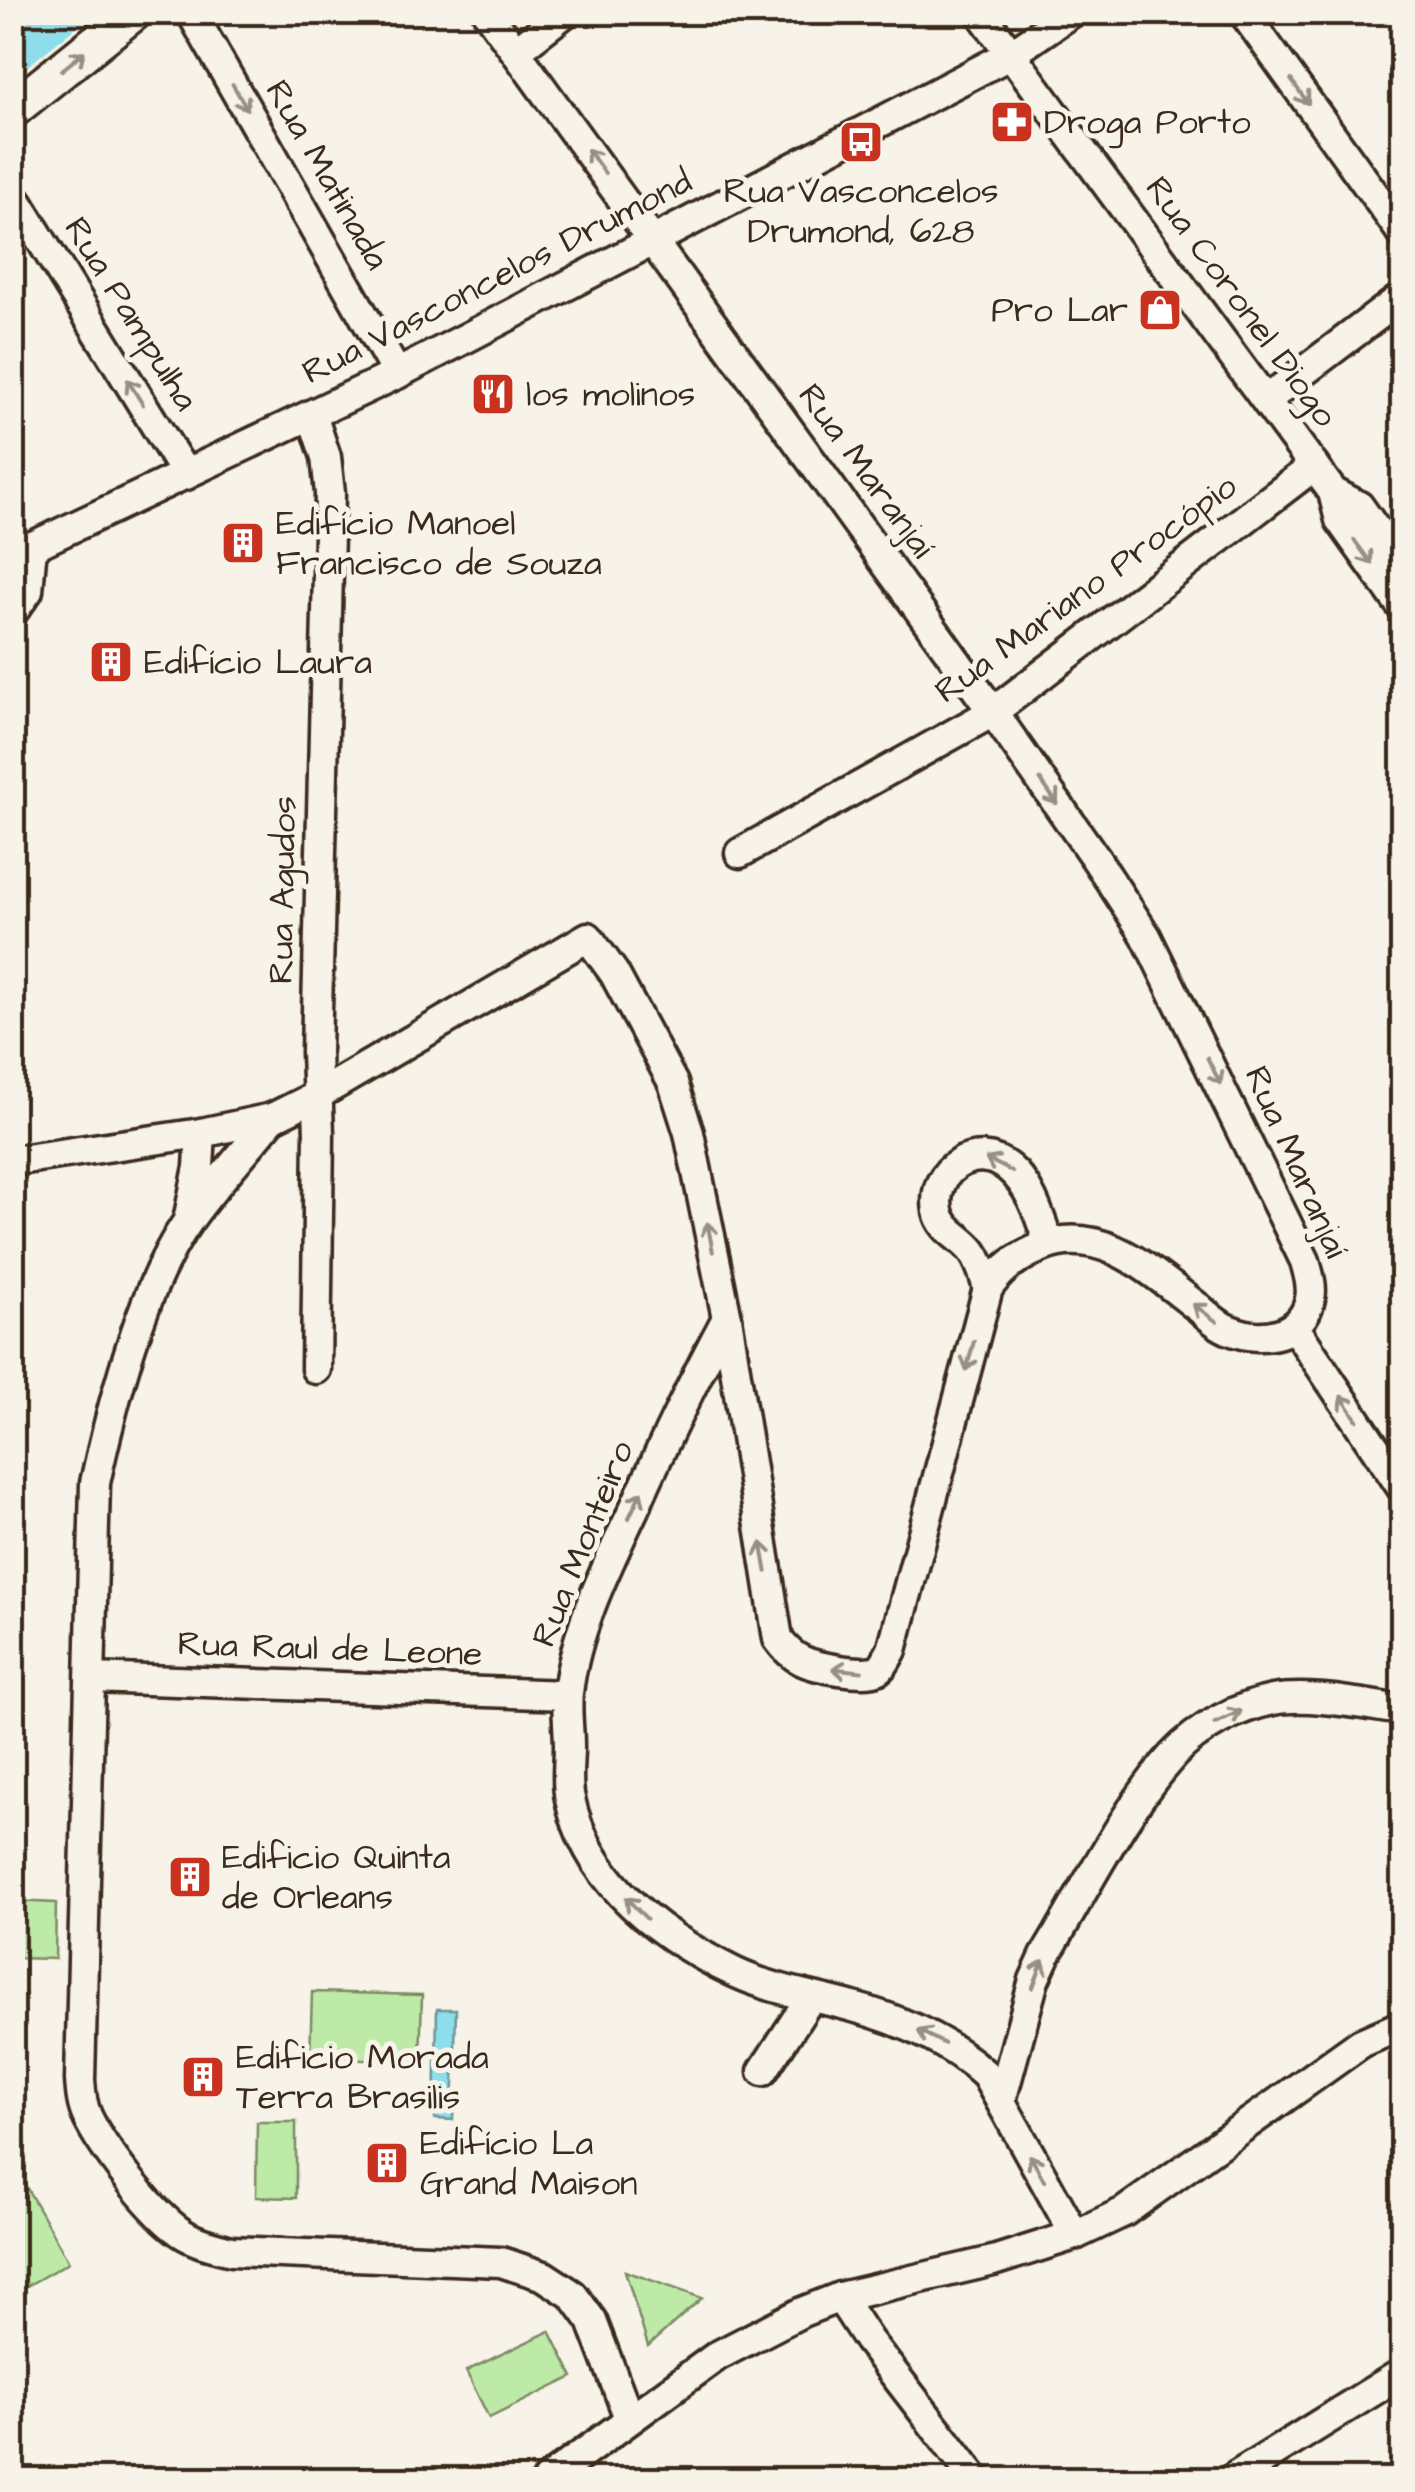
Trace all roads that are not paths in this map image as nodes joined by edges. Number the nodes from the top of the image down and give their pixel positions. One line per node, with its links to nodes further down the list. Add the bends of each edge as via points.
1 (134, 12): 10 (main road, one-way to 1)
2 (192, 12): 15 (street, Rua Matinada, one-way to 15)
3 (487, 12): 8 (street, Rua Maranjaí)
4 (566, 12): 8 (street)
5 (980, 12): 9 (street, Rua Coronel Diogo)
6 (1072, 12): 9 (street, Rua Vasconcelos Drumond)
7 (1243, 12): 12 (street, one-way to 12)
8 (516, 52): 13 (street, Rua Maranjaí, one-way to 8)
9 (1011, 54): 13 (street, Rua Vasconcelos Drumond); 16 (street, Rua Coronel Diogo)
10 (12, 110)
11 (12, 193): 19 (street, Rua Pampulha, one-way to 11)
12 (1402, 233)
13 (653, 240): 15 (street, Rua Vasconcelos Drumond); 25 (street, Rua Maranjaí)
14 (1402, 297): 16 (street)
15 (397, 374): 17 (street, Rua Vasconcelos Drumond)
16 (1266, 400): 18 (street, Rua Coronel Diogo)
17 (312, 415): 19 (street, Rua Vasconcelos Drumond); 27 (street, Rua Agudos, via 330,493)
18 (1314, 466): 20 (street, Rua Coronel Diogo); 25 (street, Rua Mariano Procópio)
19 (186, 475): 21 (street, Rua Vasconcelos Drumond)
20 (1333, 492): 22 (street, Rua Coronel Diogo, via 1359,506); 23 (street, Rua Coronel Diogo, one-way to 23, via 1340,520)
21 (22, 551): 24 (street, via 28,590)
22 (1402, 567)
23 (1402, 607)
24 (12, 613)
25 (993, 712): 26 (street, Rua Mariano Procópio); 35 (street, Rua Maranjaí, one-way to 35, via 1146,936 1285,1217 1311,1287)
26 (740, 853)
27 (318, 1095): 28 (street); 34 (street, one-way to 27, via 690,1133 673,1083 588,937); 36 (street, Rua Agudos)
28 (272, 1118): 29 (street); 31 (street)
29 (201, 1133): 30 (street); 31 (street)
30 (12, 1161)
31 (187, 1222): 38 (street, via 144,1314 95,1482)
32 (1049, 1244): 33 (street, via 1010,1262); 33 (street, one-way to 33, via 1030,1196 1008,1167 974,1156 958,1163 940,1186 938,1214 974,1253); 35 (street, one-way to 32, via 1265,1336 1226,1329 1118,1252 1079,1241)
33 (988, 1288): 34 (street, one-way to 34, via 892,1650 882,1668 869,1673 805,1663 778,1639)
34 (727, 1318): 39 (street, Rua Monteiro, one-way to 34, via 606,1568)
35 (1295, 1328): 37 (street, one-way to 35)
36 (316, 1369)
37 (1402, 1488)
38 (91, 1678): 39 (street, Rua Raul de Leone); 48 (street, via 80,2080 96,2132 152,2208 200,2243 232,2251 500,2262 544,2276 573,2296 592,2322)
39 (567, 1695): 41 (street, Rua Monteiro, one-way to 39, via 741,1976 692,1950 652,1924 609,1881 569,1796)
40 (1402, 1710): 44 (street, one-way to 40, via 1045,1956 1174,1754 1210,1725 1276,1699)
41 (811, 1997): 43 (street); 44 (street, Rua Monteiro, one-way to 41, via 966,2056 928,2034)
42 (1402, 2025): 45 (street, via 1361,2044 1124,2212)
43 (762, 2071)
44 (1002, 2101): 45 (street, Rua Monteiro, one-way to 44)
45 (1075, 2235): 46 (street)
46 (840, 2297): 48 (street, via 722,2353); 50 (street)
47 (1402, 2373): 51 (street)
48 (629, 2418): 49 (street)
49 (547, 2480)
50 (976, 2480)
51 (1230, 2480)

